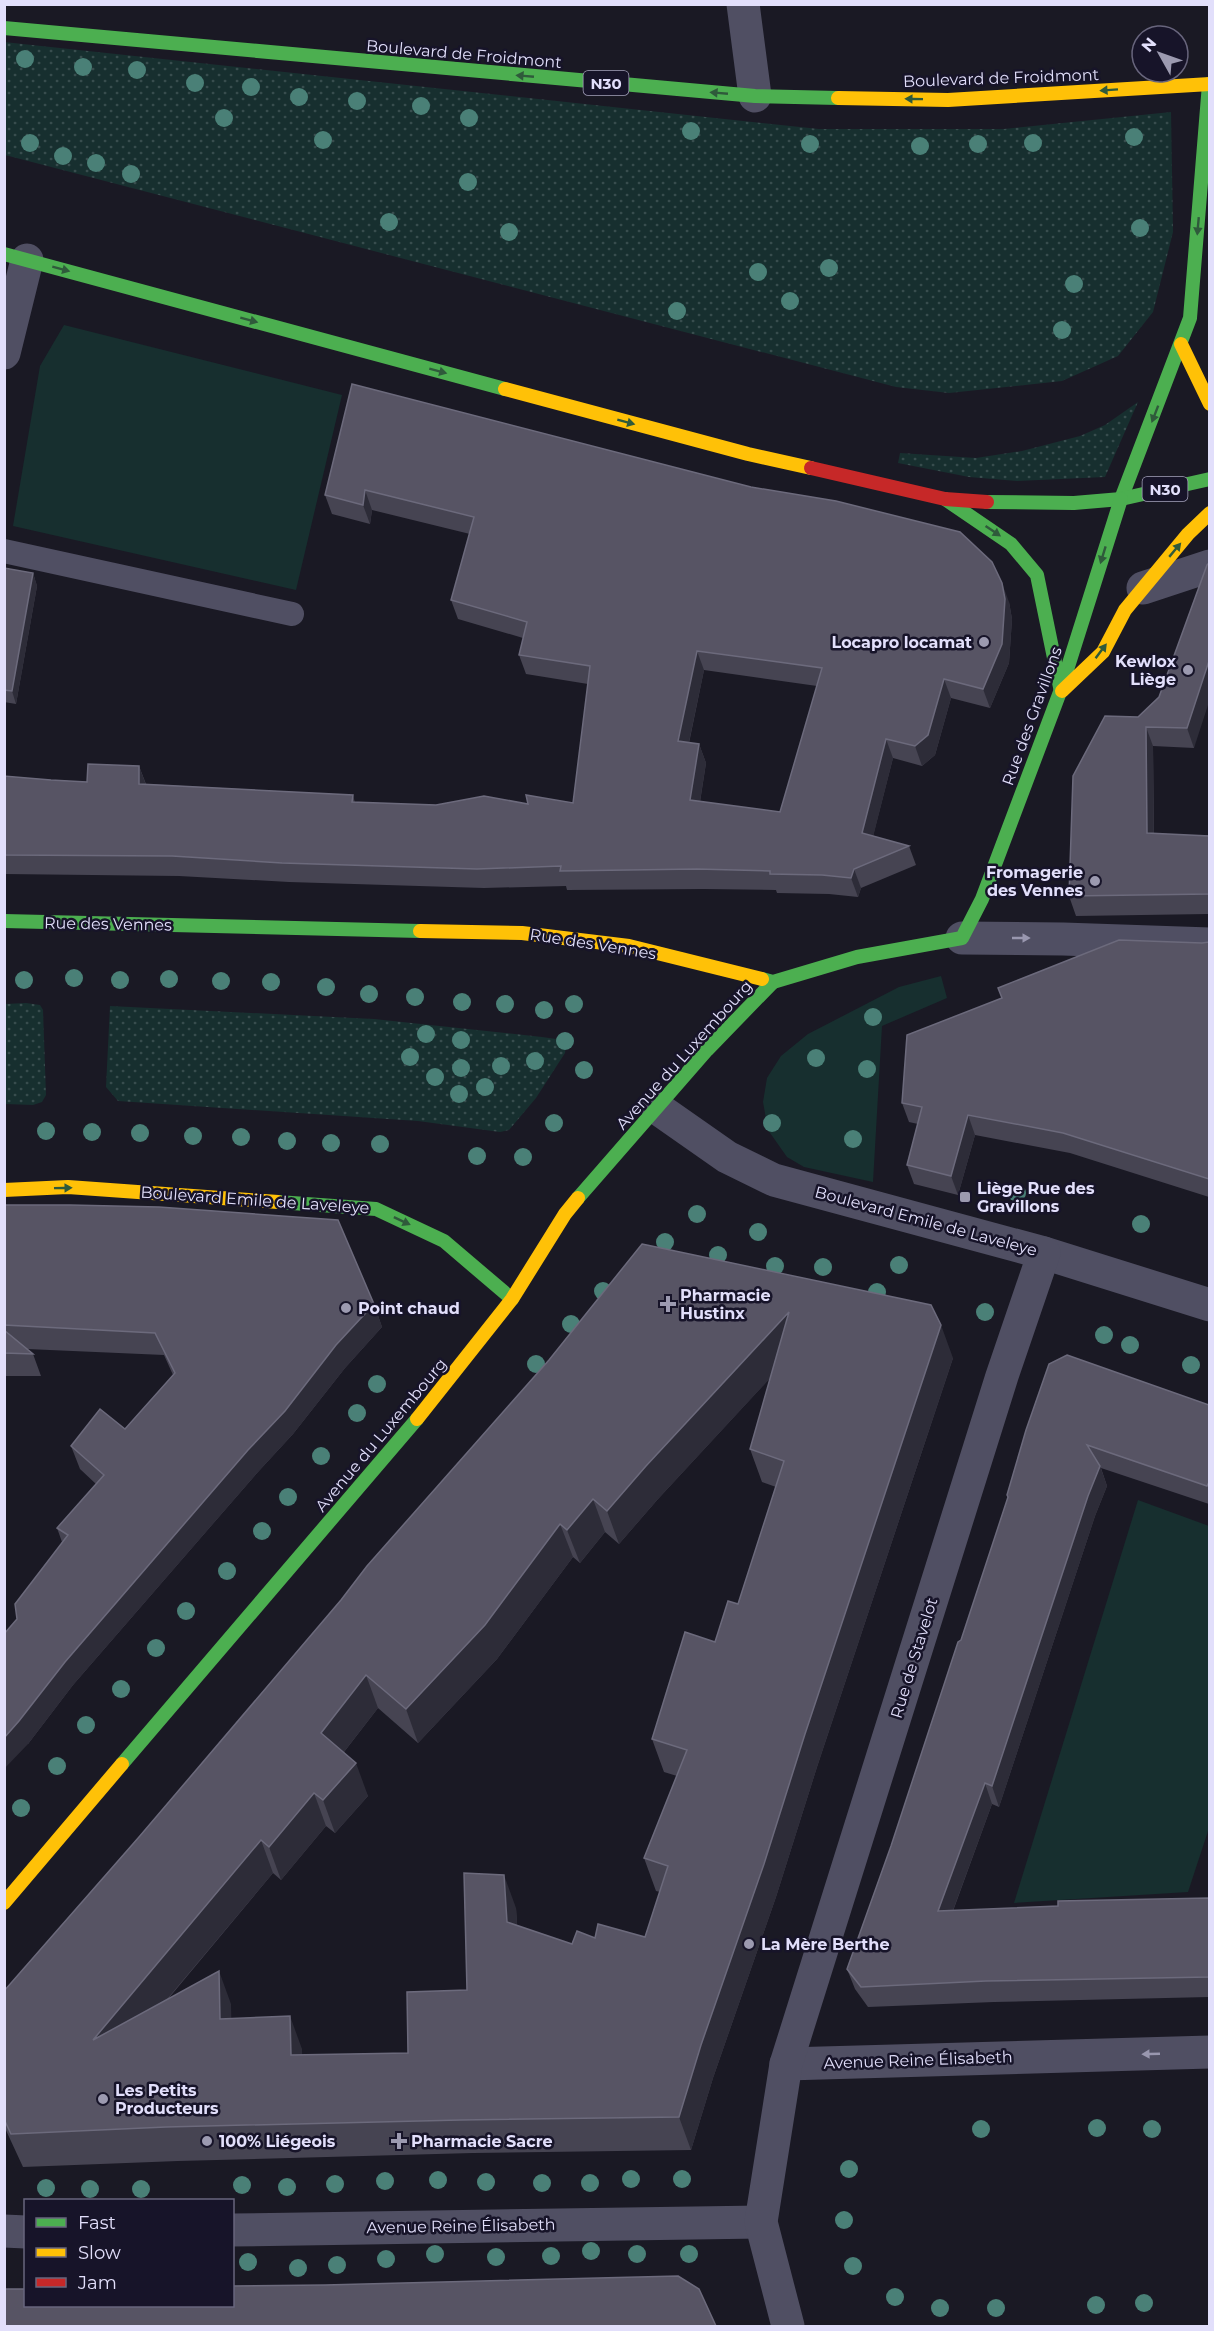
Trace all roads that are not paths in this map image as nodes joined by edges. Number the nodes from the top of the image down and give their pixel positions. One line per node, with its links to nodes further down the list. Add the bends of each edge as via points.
1 (743, 4): 4 (street)
2 (4, 28): 4 (street, Boulevard de Froidmont / N30, one-way to 2)
3 (1209, 84): 4 (street, Boulevard de Froidmont / N30, one-way to 4, via 948,100); 6 (street, Rue des Gravillons, one-way to 6, via 1190,318)
4 (755, 96)
5 (16, 257): 7 (street); 10 (street, N30, one-way to 10, via 748,454)
6 (1181, 344): 8 (street); 11 (street, Rue des Gravillons, one-way to 11)
7 (4, 353)
8 (1209, 404)
9 (1209, 479): 11 (street, N30)
10 (945, 499): 11 (street, N30, via 1010,503); 17 (street, one-way to 17, via 1011,544 1037,575)
11 (1121, 499): 17 (street, Rue des Gravillons, one-way to 17)
12 (1209, 513): 15 (street, one-way to 12)
13 (4, 551): 16 (lane)
14 (1209, 566): 15 (street)
15 (1143, 588): 17 (street, one-way to 15, via 1102,652 1125,610)
16 (292, 614)
17 (1060, 692): 19 (street, Rue des Gravillons, via 982,899)
18 (4, 921): 21 (street, Rue des Vennes, via 522,933 629,946)
19 (962, 938): 20 (street, one-way to 20); 21 (street, via 856,957)
20 (1209, 944)
21 (773, 982): 22 (street, Avenue du Luxembourg)
22 (657, 1107): 24 (street, Boulevard Emile de Laveleye, via 728,1157 774,1180); 25 (street, Avenue du Luxembourg, via 565,1214)
23 (4, 1190): 25 (street, Boulevard Emile de Laveleye, one-way to 25, via 68,1187 376,1209 444,1240)
24 (1044, 1253): 26 (street, Boulevard Emile de Laveleye); 29 (street, Rue de Stavelot)
25 (512, 1299): 27 (street, Avenue du Luxembourg, via 423,1413)
26 (1209, 1305)
27 (4, 1903)
28 (1209, 2052): 29 (street, Avenue Reine Élisabeth, one-way to 29)
29 (786, 2064): 30 (street)
30 (761, 2222): 31 (street, Avenue Reine Élisabeth); 34 (street)
31 (234, 2230)
32 (4, 2231): 33 (street)
33 (24, 2232)
34 (788, 2326)

